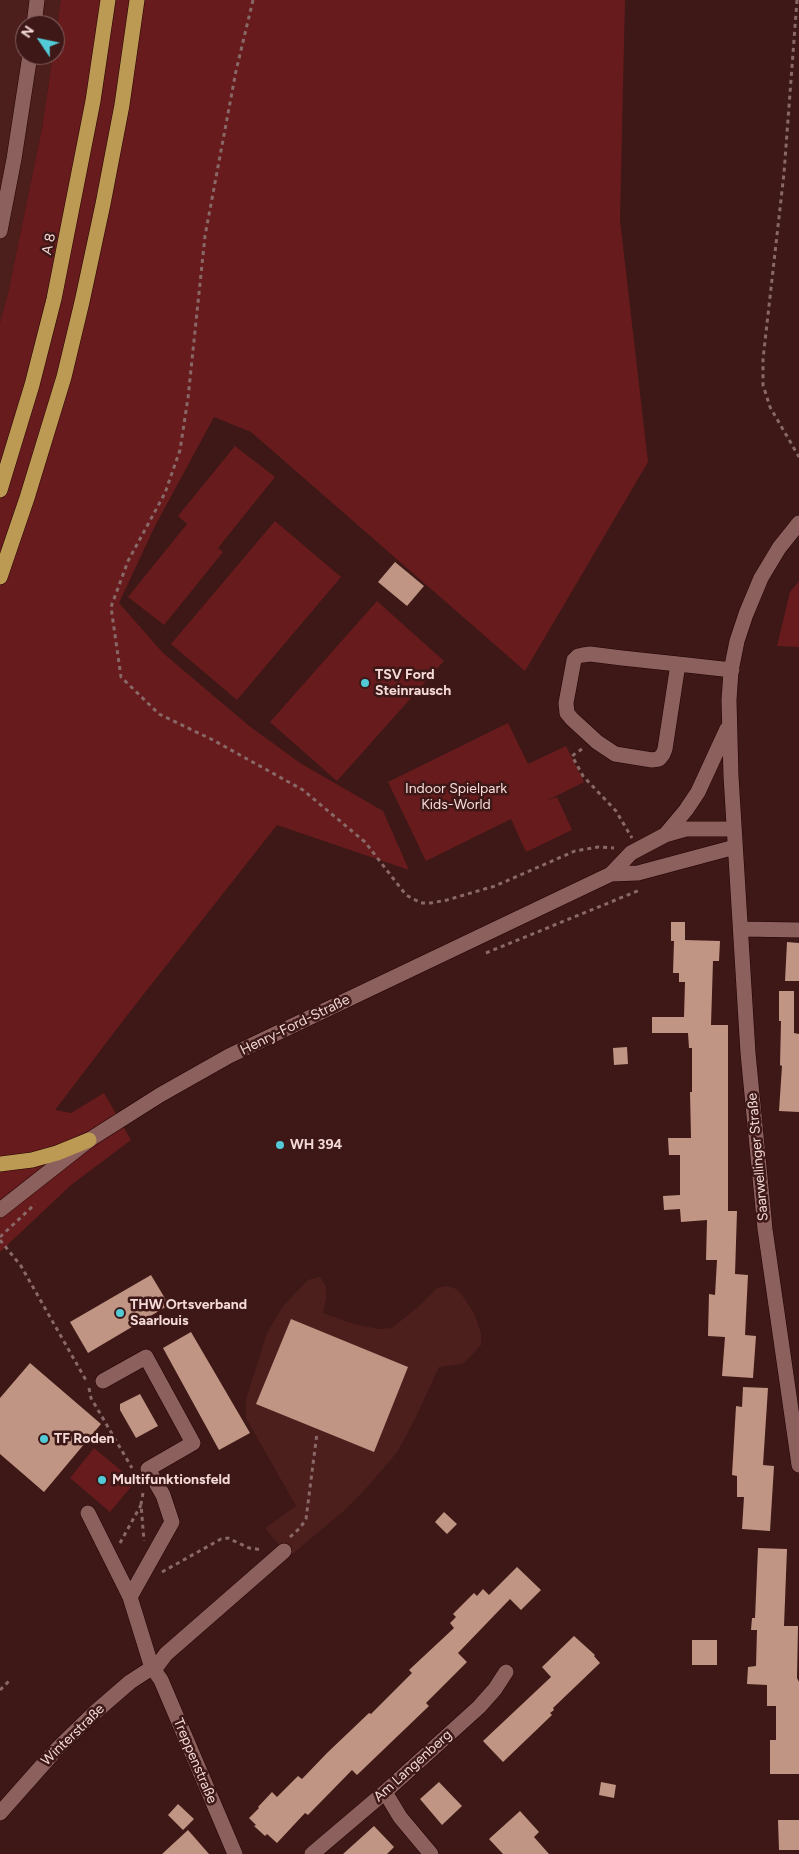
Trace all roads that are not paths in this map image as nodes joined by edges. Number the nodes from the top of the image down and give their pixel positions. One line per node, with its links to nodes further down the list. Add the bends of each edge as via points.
1 (37, 0): 4 (street)
2 (108, 0): 10 (highway, A 8 / A 8, via 93,101 54,299)
3 (137, 0): 12 (highway, via 103,204 64,377)
4 (35, 15)
5 (28, 65): 6 (street)
6 (14, 159): 7 (street); 8 (street)
7 (0, 176)
8 (2, 213): 9 (street)
9 (0, 231)
10 (0, 490)
11 (799, 522): 14 (street, Saarwellinger Straße, via 761,578 737,641)
12 (0, 576)
13 (678, 664): 13 (street, via 664,749 659,759 614,754 567,713 574,660 578,656 590,654); 14 (street)
14 (732, 670): 15 (street, Saarwellinger Straße)
15 (729, 725): 16 (street, Saarwellinger Straße); 17 (street, via 698,792)
16 (734, 828): 17 (street, Henry-Ford-Straße, via 686,829); 18 (street, Saarwellinger Straße)
17 (665, 835): 19 (street, Henry-Ford-Straße, via 635,851)
18 (735, 847): 19 (street, Henry-Ford-Straße, via 638,873); 20 (street, Saarwellinger Straße)
19 (612, 874): 22 (street, Henry-Ford-Straße, via 229,1056)
20 (742, 929): 21 (street); 26 (street, Saarwellinger Straße, via 748,1053 765,1228)
21 (799, 930)
22 (89, 1140): 23 (highway, via 32,1160); 24 (street, Henry-Ford-Straße)
23 (0, 1164)
24 (0, 1210)
25 (103, 1381): 29 (street, via 146,1357 193,1443 148,1469 163,1495 172,1522)
26 (799, 1466)
27 (88, 1513): 29 (street, Treppenstraße)
28 (285, 1546): 30 (street, Winterstraße)
29 (130, 1597): 30 (street, Treppenstraße)
30 (153, 1669): 33 (street, Winterstraße, via 130,1682 80,1726); 34 (street, Treppenstraße, via 161,1680)
31 (506, 1672): 32 (street, Am Langenberg, via 479,1707)
32 (385, 1792): 35 (street, Am Langenberg); 36 (street, via 414,1836)
33 (0, 1813)
34 (235, 1854)
35 (312, 1854)
36 (431, 1854)

